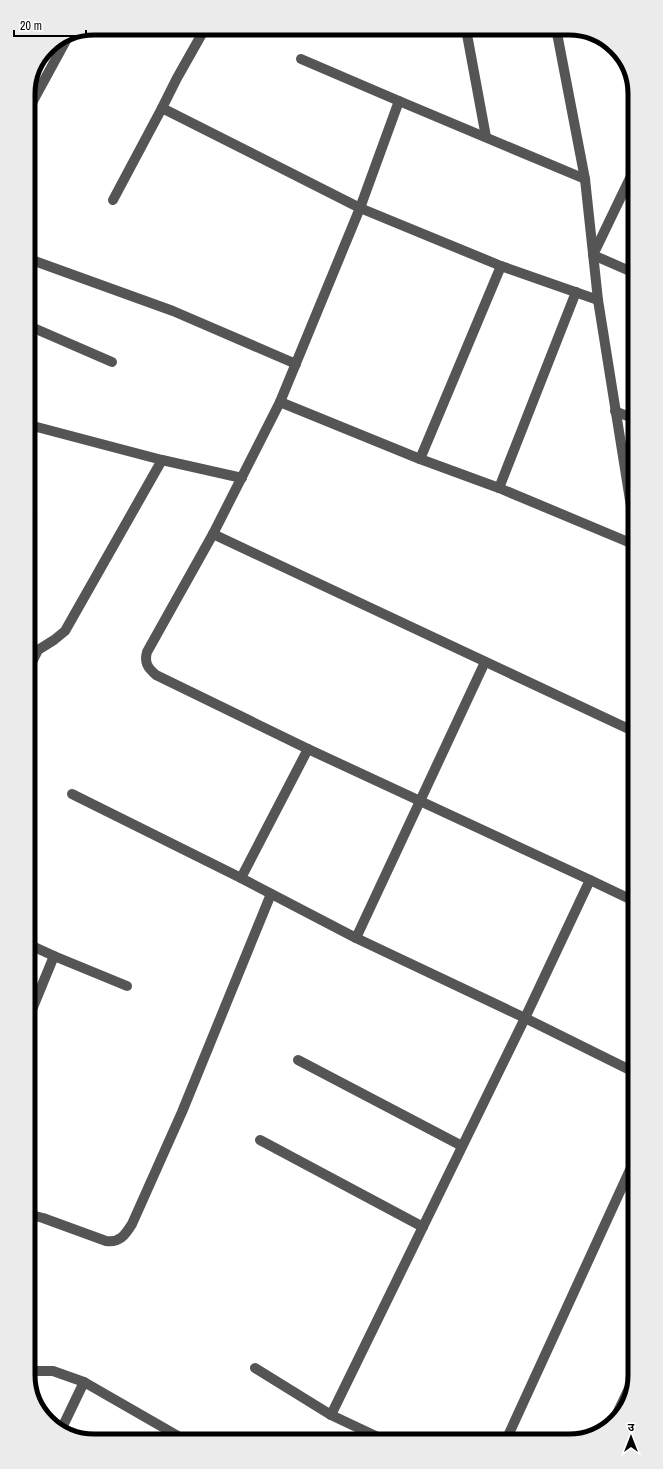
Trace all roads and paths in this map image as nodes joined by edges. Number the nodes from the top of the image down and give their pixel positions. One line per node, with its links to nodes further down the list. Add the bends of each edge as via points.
1 (201, 35): 8 (street)
2 (467, 35): 9 (street)
3 (557, 35): 10 (street)
4 (64, 44): 6 (street)
5 (301, 59): 7 (street)
6 (35, 97)
7 (399, 101): 9 (street); 13 (street)
8 (162, 108): 12 (street); 13 (street)
9 (486, 137): 10 (street)
10 (586, 179): 14 (street)
11 (628, 182): 14 (street)
12 (113, 200)
13 (360, 208): 16 (street); 22 (street)
14 (593, 255): 17 (street); 19 (street)
15 (35, 261): 22 (street, via 173,311)
16 (501, 266): 18 (street); 27 (street)
17 (628, 270)
18 (576, 292): 19 (street); 30 (street)
19 (598, 300): 24 (street)
20 (35, 329): 21 (street)
21 (112, 362)
22 (296, 364): 23 (street)
23 (280, 402): 27 (street); 29 (street)
24 (615, 411): 25 (street); 31 (street)
25 (628, 416)
26 (35, 426): 28 (street)
27 (420, 458): 30 (street)
28 (162, 460): 29 (street); 34 (street, via 65,631 38,650)
29 (242, 478): 32 (street)
30 (499, 488): 33 (street)
31 (628, 489)
32 (213, 534): 35 (street); 37 (street, via 147,652 145,658 148,668 156,675)
33 (628, 542)
34 (35, 656)
35 (485, 662): 36 (street); 39 (street)
36 (628, 729)
37 (308, 749): 39 (street); 40 (street)
38 (72, 794): 40 (street)
39 (419, 801): 41 (street); 44 (street)
40 (242, 878): 42 (street)
41 (590, 880): 43 (street); 49 (street)
42 (271, 894): 44 (street); 55 (street, via 182,1112 125,1235 117,1241 106,1241)
43 (628, 898)
44 (356, 938): 49 (street)
45 (35, 947): 46 (street)
46 (54, 956): 47 (street); 48 (street)
47 (127, 986)
48 (35, 1002)
49 (525, 1018): 51 (street); 53 (street)
50 (298, 1060): 53 (street)
51 (628, 1069)
52 (260, 1140): 56 (street)
53 (462, 1146): 56 (street)
54 (628, 1174): 64 (street)
55 (35, 1216)
56 (423, 1227): 60 (street)
57 (255, 1368): 60 (street)
58 (35, 1370): 59 (street, via 53,1371)
59 (84, 1382): 61 (street); 62 (street)
60 (331, 1415): 63 (street)
61 (63, 1425)
62 (175, 1434)
63 (371, 1434)
64 (509, 1434)

